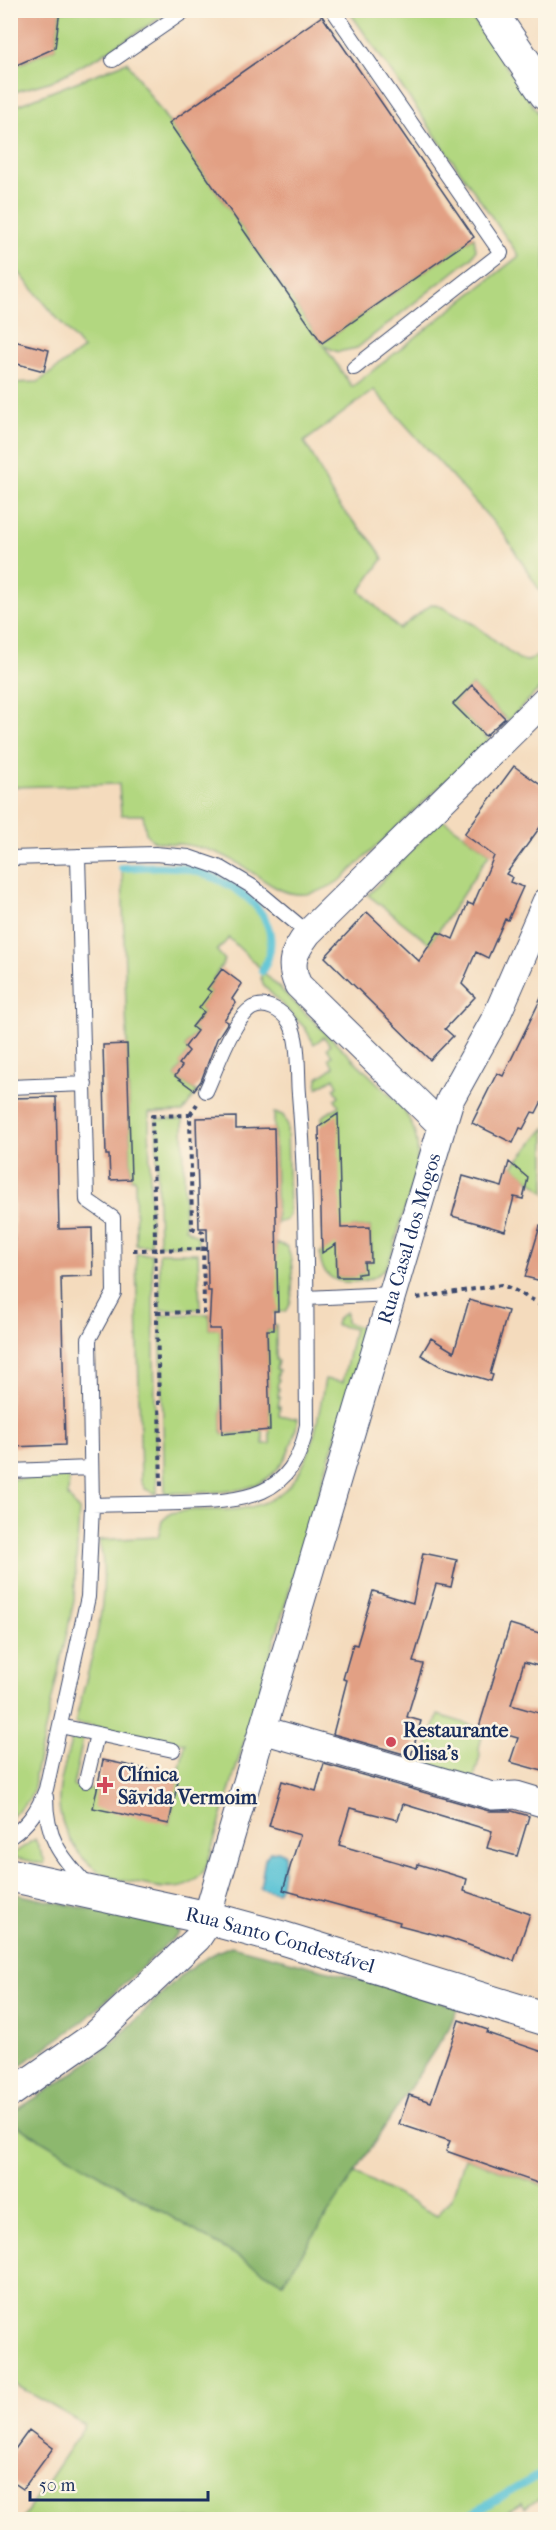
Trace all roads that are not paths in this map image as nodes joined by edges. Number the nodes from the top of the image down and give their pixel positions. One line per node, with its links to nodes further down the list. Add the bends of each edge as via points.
1 (186, 10): 4 (lane)
2 (333, 10): 6 (lane, via 501,253)
3 (489, 10): 5 (street)
4 (113, 60)
5 (546, 94)
6 (354, 368)
7 (546, 699): 11 (street, Rua Casal dos Mogos)
8 (78, 856): 9 (lane); 11 (lane, via 155,854 206,861 253,887); 12 (lane)
9 (10, 858)
10 (546, 902): 15 (street, via 496,1017 450,1101)
11 (308, 933): 15 (street, Rua Casal dos Mogos, via 293,960 292,972 298,985)
12 (85, 1084): 13 (lane); 18 (lane, via 87,1200 113,1218 114,1293 89,1340)
13 (10, 1088)
14 (206, 1091): 17 (lane, via 240,1018 252,1008 265,1005 278,1010 290,1022 295,1039 302,1127)
15 (442, 1126): 16 (street, Rua Casal dos Mogos)
16 (392, 1294): 17 (lane); 22 (street, Rua Casal dos Mogos)
17 (306, 1298): 20 (lane, via 307,1425 302,1448 290,1468 268,1489 238,1500)
18 (91, 1467): 19 (lane); 20 (lane)
19 (10, 1471)
20 (92, 1505): 21 (lane, via 87,1609)
21 (60, 1726): 23 (lane); 26 (lane)
22 (263, 1730): 27 (street, via 493,1796 516,1796); 31 (street, Rua Casal dos Mogos)
23 (97, 1734): 24 (lane); 25 (lane)
24 (173, 1750)
25 (86, 1781)
26 (46, 1789): 28 (lane, via 30,1821); 30 (lane, via 51,1835 59,1853)
27 (546, 1804)
28 (10, 1837)
29 (10, 1875): 30 (street, Rua Santo Condestável)
30 (94, 1892): 31 (street, Rua Santo Condestável)
31 (208, 1918): 32 (street, Rua Santo Condestável); 33 (street, Rua Casal dos Mogos, via 197,1939 96,2034)
32 (546, 2019)
33 (10, 2094)

